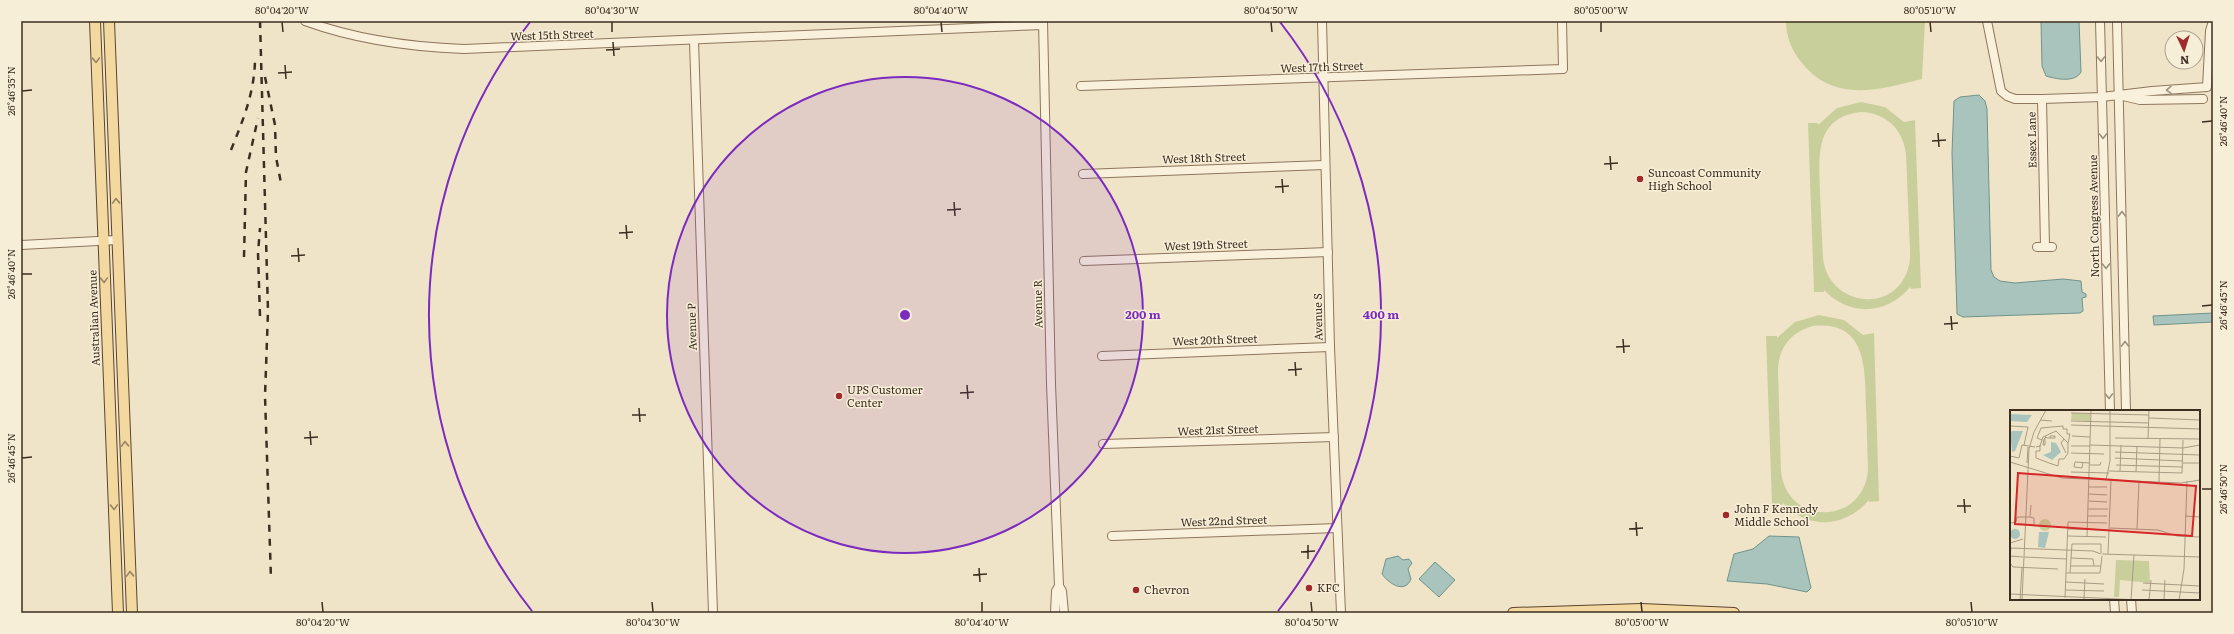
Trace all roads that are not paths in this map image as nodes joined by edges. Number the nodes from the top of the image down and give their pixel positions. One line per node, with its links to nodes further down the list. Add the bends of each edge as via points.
1 (95, 21): 21 (main road, Australian Avenue, one-way to 21)
2 (108, 21): 20 (main road, one-way to 2)
3 (305, 21): 11 (street, West 15th Street, via 358,37 432,48)
4 (1322, 21): 12 (street, Avenue S)
5 (1562, 21): 12 (street, West 17th Street, via 1563,69)
6 (1987, 21): 16 (street, Essex Lane, via 2001,90 2014,99)
7 (2100, 21): 15 (street, North Congress Avenue, one-way to 15)
8 (2117, 21): 14 (street)
9 (2213, 21): 14 (street, one-way to 14, via 2210,31 2207,87)
10 (1043, 23): 11 (street, West 15th Street); 34 (street, Avenue R, via 1051,384)
11 (694, 41): 39 (street, Avenue P)
12 (1323, 78): 13 (street, West 17th Street); 18 (street, Avenue S)
13 (1081, 86)
14 (2118, 95): 15 (street); 17 (street, via 2140,100); 29 (street, one-way to 14)
15 (2102, 97): 16 (street); 28 (street, North Congress Avenue, one-way to 28)
16 (2042, 99): 23 (street, Essex Lane)
17 (2203, 99)
18 (1325, 165): 19 (street, West 18th Street); 24 (street, Avenue S)
19 (1083, 174)
20 (117, 240): 21 (street); 38 (main road, one-way to 20)
21 (102, 241): 22 (street); 37 (main road, Australian Avenue, one-way to 37)
22 (21, 245)
23 (2045, 247)
24 (1328, 252): 25 (street, West 19th Street); 26 (street, Avenue S)
25 (1084, 261)
26 (1330, 347): 27 (street, West 20th Street); 30 (street, Avenue S)
27 (1102, 356)
28 (2110, 410)
29 (2126, 410)
30 (1334, 437): 31 (street, West 21st Street); 32 (street, Avenue S)
31 (1103, 444)
32 (1337, 528): 33 (street, West 22nd Street); 42 (street, Avenue S)
33 (1112, 536)
34 (1059, 586): 40 (street, Avenue R, via 1056,591); 41 (street, Avenue R, via 1062,591)
35 (2114, 600): 45 (street)
36 (2131, 600): 46 (street)
37 (118, 613)
38 (132, 613)
39 (713, 613)
40 (1055, 613)
41 (1064, 613)
42 (1341, 613)
43 (1513, 613): 44 (main road, via 1641,609)
44 (1734, 613)
45 (2115, 613)
46 (2132, 613)

